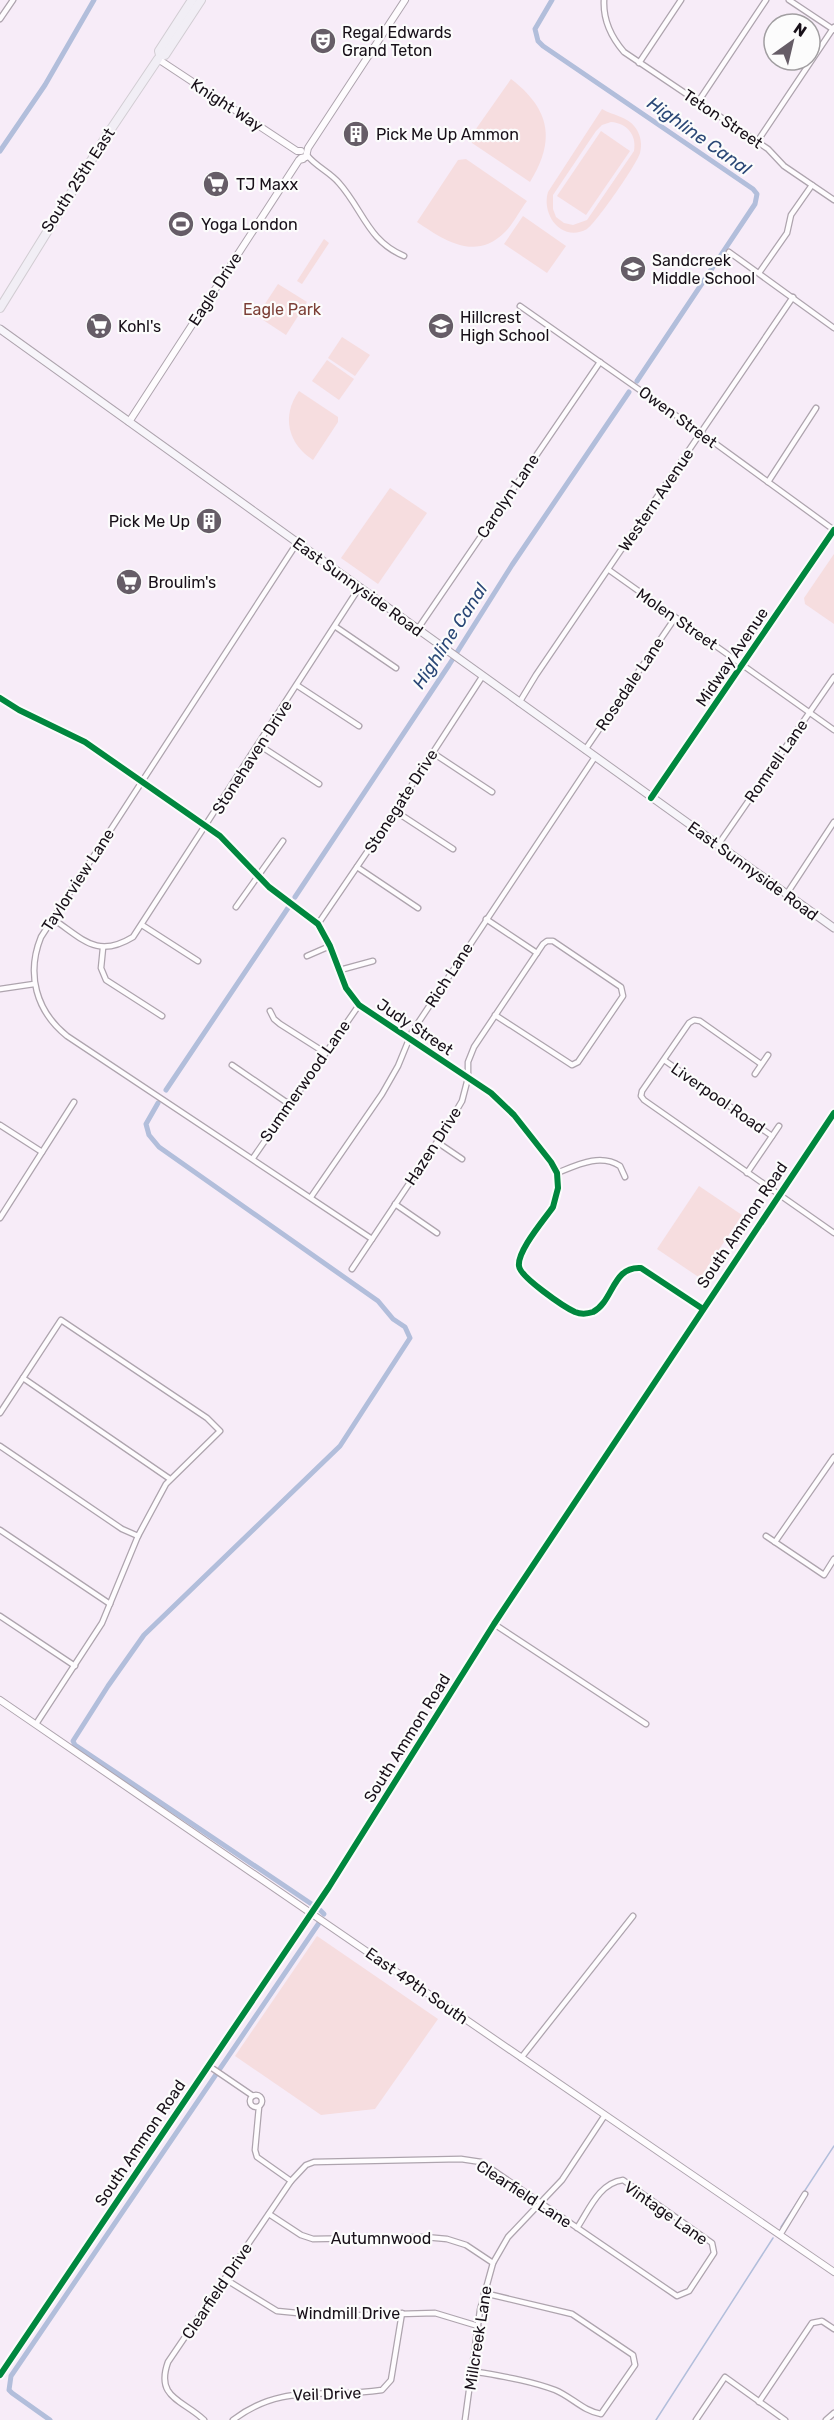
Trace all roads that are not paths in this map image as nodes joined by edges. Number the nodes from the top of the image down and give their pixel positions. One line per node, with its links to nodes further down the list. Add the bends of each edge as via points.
1 (13, 0): 9 (street)
2 (192, 0): 11 (main road, South 25th East, via 159,51)
3 (201, 0): 11 (main road, South 25th East, via 165,55)
4 (405, 0): 15 (street, Eagle Drive)
5 (604, 0): 12 (street, Teton Street, via 612,38)
6 (681, 0): 12 (street)
7 (766, 0): 13 (street)
8 (789, 0): 10 (street)
9 (0, 19)
10 (834, 28): 14 (street)
11 (159, 57): 15 (street, Knight Way); 23 (main road, South 25th East)
12 (639, 63): 13 (street, Teton Street)
13 (698, 102): 14 (street, Teton Street)
14 (757, 142): 16 (street, Teton Street)
15 (303, 155): 19 (street, Knight Way, via 338,181 380,242); 28 (street, Eagle Drive)
16 (812, 185): 17 (street, Teton Street); 20 (street, via 792,215 787,233)
17 (834, 200)
18 (729, 252): 20 (street)
19 (404, 256)
20 (759, 273): 21 (street)
21 (793, 297): 24 (street); 29 (street, Western Avenue)
22 (520, 306): 26 (street, Owen Street)
23 (0, 308)
24 (834, 327)
25 (0, 329): 28 (main road, East Sunnyside Road)
26 (600, 362): 29 (street, Owen Street); 37 (street, Carolyn Lane)
27 (816, 408): 30 (street)
28 (129, 422): 32 (main road, East Sunnyside Road)
29 (701, 433): 30 (street, Owen Street); 33 (street, Western Avenue)
30 (768, 482): 31 (street, Owen Street)
31 (834, 530): 38 (street, Midway Avenue)
32 (297, 543): 34 (main road, East Sunnyside Road); 52 (street, Taylorview Lane)
33 (609, 570): 35 (street, Molen Street); 44 (street, Western Avenue)
34 (359, 588): 36 (street, Stonehaven Drive); 37 (main road, East Sunnyside Road)
35 (675, 618): 38 (street, Molen Street); 49 (street, Rosedale Lane)
36 (336, 627): 39 (street); 42 (street, Stonehaven Drive)
37 (417, 630): 40 (main road, East Sunnyside Road)
38 (743, 665): 45 (street, Molen Street); 55 (street, Midway Avenue)
39 (396, 668)
40 (482, 677): 44 (main road, East Sunnyside Road); 50 (street, Stonegate Drive)
41 (834, 677): 45 (street, Romrell Lane)
42 (298, 686): 46 (street); 48 (street, Stonehaven Drive)
43 (0, 698): 52 (street, Judy Street, via 85,742)
44 (519, 704): 49 (main road, East Sunnyside Road)
45 (809, 713): 47 (street, Molen Street); 60 (street, Romrell Lane)
46 (359, 726)
47 (834, 730)
48 (259, 745): 53 (street); 58 (street, Stonehaven Drive)
49 (585, 750): 51 (main road, East Sunnyside Road)
50 (433, 753): 54 (street); 56 (street, Stonegate Drive)
51 (595, 757): 55 (main road, East Sunnyside Road); 68 (street, Rich Lane)
52 (142, 780): 58 (street, Judy Street); 67 (street, Taylorview Lane)
53 (319, 784)
54 (492, 792)
55 (651, 798): 60 (main road, East Sunnyside Road)
56 (395, 811): 61 (street); 62 (street, Stonegate Drive)
57 (834, 822): 64 (street)
58 (206, 826): 63 (street, Judy Street, via 237,851); 70 (street, Stonehaven Drive)
59 (283, 841): 63 (street)
60 (718, 845): 64 (main road, East Sunnyside Road)
61 (453, 849)
62 (357, 867): 66 (street); 69 (street, Stonegate Drive)
63 (259, 876): 65 (street); 69 (street, Judy Street)
64 (786, 895): 71 (main road, East Sunnyside Road)
65 (236, 907)
66 (418, 908)
67 (53, 919): 73 (street); 79 (street, Taylorview Lane, via 37,946)
68 (486, 919): 74 (street); 85 (street, Rich Lane)
69 (318, 924): 72 (street, Judy Street)
70 (142, 925): 73 (street, Stonehaven Drive, via 133,938); 76 (street)
71 (834, 928)
72 (330, 946): 75 (street); 78 (street, Judy Street)
73 (103, 948): 84 (street, via 101,968 106,980)
74 (537, 953): 83 (street, Hazen Drive); 83 (street, via 547,941 553,941 621,987 623,996 578,1062 572,1065)
75 (307, 956)
76 (198, 961)
77 (373, 961): 78 (street)
78 (340, 970): 81 (street, Judy Street)
79 (34, 984): 80 (street); 101 (street, Taylorview Lane, via 42,1008 67,1036)
80 (0, 988)
81 (358, 1005): 85 (street, Judy Street); 86 (street, Summerwood Lane)
82 (270, 1011): 86 (street, via 280,1024)
83 (495, 1015): 92 (street, Hazen Drive, via 474,1047 468,1062)
84 (162, 1016)
85 (408, 1039): 92 (street, Judy Street); 107 (street, Rich Lane, via 382,1094)
86 (324, 1052): 94 (street, Summerwood Lane)
87 (768, 1055): 89 (street)
88 (664, 1060): 89 (street, via 694,1020); 98 (street, Liverpool Road); 104 (street, via 641,1096)
89 (761, 1064): 91 (street)
90 (232, 1065): 94 (street)
91 (755, 1074)
92 (468, 1078): 99 (street, Hazen Drive, via 462,1101); 103 (street, Judy Street, via 514,1115)
93 (74, 1102): 100 (street)
94 (289, 1104): 101 (street, Summerwood Lane)
95 (834, 1113): 106 (street, South Ammon Road)
96 (0, 1125): 100 (street)
97 (779, 1126): 98 (street)
98 (772, 1136): 104 (street)
99 (437, 1142): 102 (street); 108 (street, Hazen Drive)
100 (42, 1152): 109 (street)
101 (253, 1158): 107 (street, Taylorview Lane)
102 (462, 1160)
103 (556, 1173): 105 (street, via 586,1162 606,1161 620,1166); 114 (street, via 558,1188 553,1207 520,1256 519,1266 525,1277 572,1310 585,1313 597,1308 625,1271 641,1268)
104 (747, 1173): 106 (street)
105 (625, 1177)
106 (778, 1196): 111 (street); 114 (street, South Ammon Road)
107 (310, 1197): 112 (street, Taylorview Lane)
108 (395, 1204): 110 (street); 112 (street, Hazen Drive)
109 (0, 1218)
110 (437, 1233)
111 (834, 1233)
112 (372, 1239): 113 (street, Hazen Drive)
113 (352, 1269)
114 (703, 1309): 127 (street, South Ammon Road)
115 (23, 1378): 116 (street); 119 (street); 119 (street, via 60,1320 207,1418 220,1431)
116 (0, 1413)
117 (0, 1446): 121 (street)
118 (834, 1457): 123 (street)
119 (170, 1479): 121 (street)
120 (0, 1530): 125 (street)
121 (138, 1536): 125 (street)
122 (766, 1536): 123 (street)
123 (776, 1542): 124 (street, via 824,1575)
124 (834, 1560)
125 (110, 1604): 128 (street)
126 (0, 1616): 128 (street)
127 (494, 1624): 131 (street); 132 (street, South Ammon Road)
128 (75, 1666): 130 (street)
129 (0, 1700): 130 (street, East 49th South)
130 (36, 1724): 132 (street, East 49th South)
131 (646, 1724)
132 (312, 1912): 134 (street, East 49th South); 135 (street, South Ammon Road)
133 (633, 1916): 134 (street)
134 (521, 2058): 138 (street, East 49th South)
135 (210, 2067): 136 (street); 155 (street, South Ammon Road)
136 (253, 2096): 137 (street, via 250,2104); 137 (street, via 262,2098)
137 (259, 2107): 140 (street, via 257,2157)
138 (605, 2115): 142 (street, Millcreek Lane, via 562,2180); 145 (street, East 49th South)
139 (315, 2162): 140 (street, Clearfield Drive, via 306,2165); 142 (street, Clearfield Lane, via 473,2160)
140 (291, 2181): 143 (street, Clearfield Drive)
141 (805, 2194): 145 (street)
142 (541, 2204): 144 (street, Clearfield Lane); 146 (street, Millcreek Lane, via 508,2237)
143 (269, 2214): 146 (street, Autumnwood, via 312,2239 447,2239 466,2245); 148 (street, Clearfield Drive)
144 (577, 2228): 150 (street, Clearfield Lane); 150 (street, Vintage Lane, via 604,2187 623,2180 712,2243 714,2253 688,2291)
145 (780, 2235): 147 (street, East 49th South)
146 (493, 2264): 149 (street, Millcreek Lane)
147 (834, 2272)
148 (225, 2279): 151 (street, Windmill Drive, via 277,2311 328,2316); 158 (street, Clearfield Drive, via 164,2372 164,2384 170,2395)
149 (484, 2293): 152 (street, Millcreek Lane); 154 (street, via 572,2314 633,2355 635,2366 601,2414 589,2412 560,2392 538,2383)
150 (677, 2296)
151 (402, 2313): 152 (street, Windmill Drive, via 435,2313); 159 (street, Veil Drive, via 391,2380 382,2390 276,2397 247,2409)
152 (478, 2326): 154 (street, Millcreek Lane)
153 (834, 2329): 156 (street, via 822,2321 812,2323)
154 (472, 2371): 160 (street, Millcreek Lane)
155 (0, 2375)
156 (759, 2402): 161 (street, via 724,2377); 162 (street)
157 (834, 2413): 163 (street)
158 (204, 2420)
159 (233, 2420)
160 (465, 2420)
161 (696, 2420)
162 (785, 2420)
163 (826, 2420)

